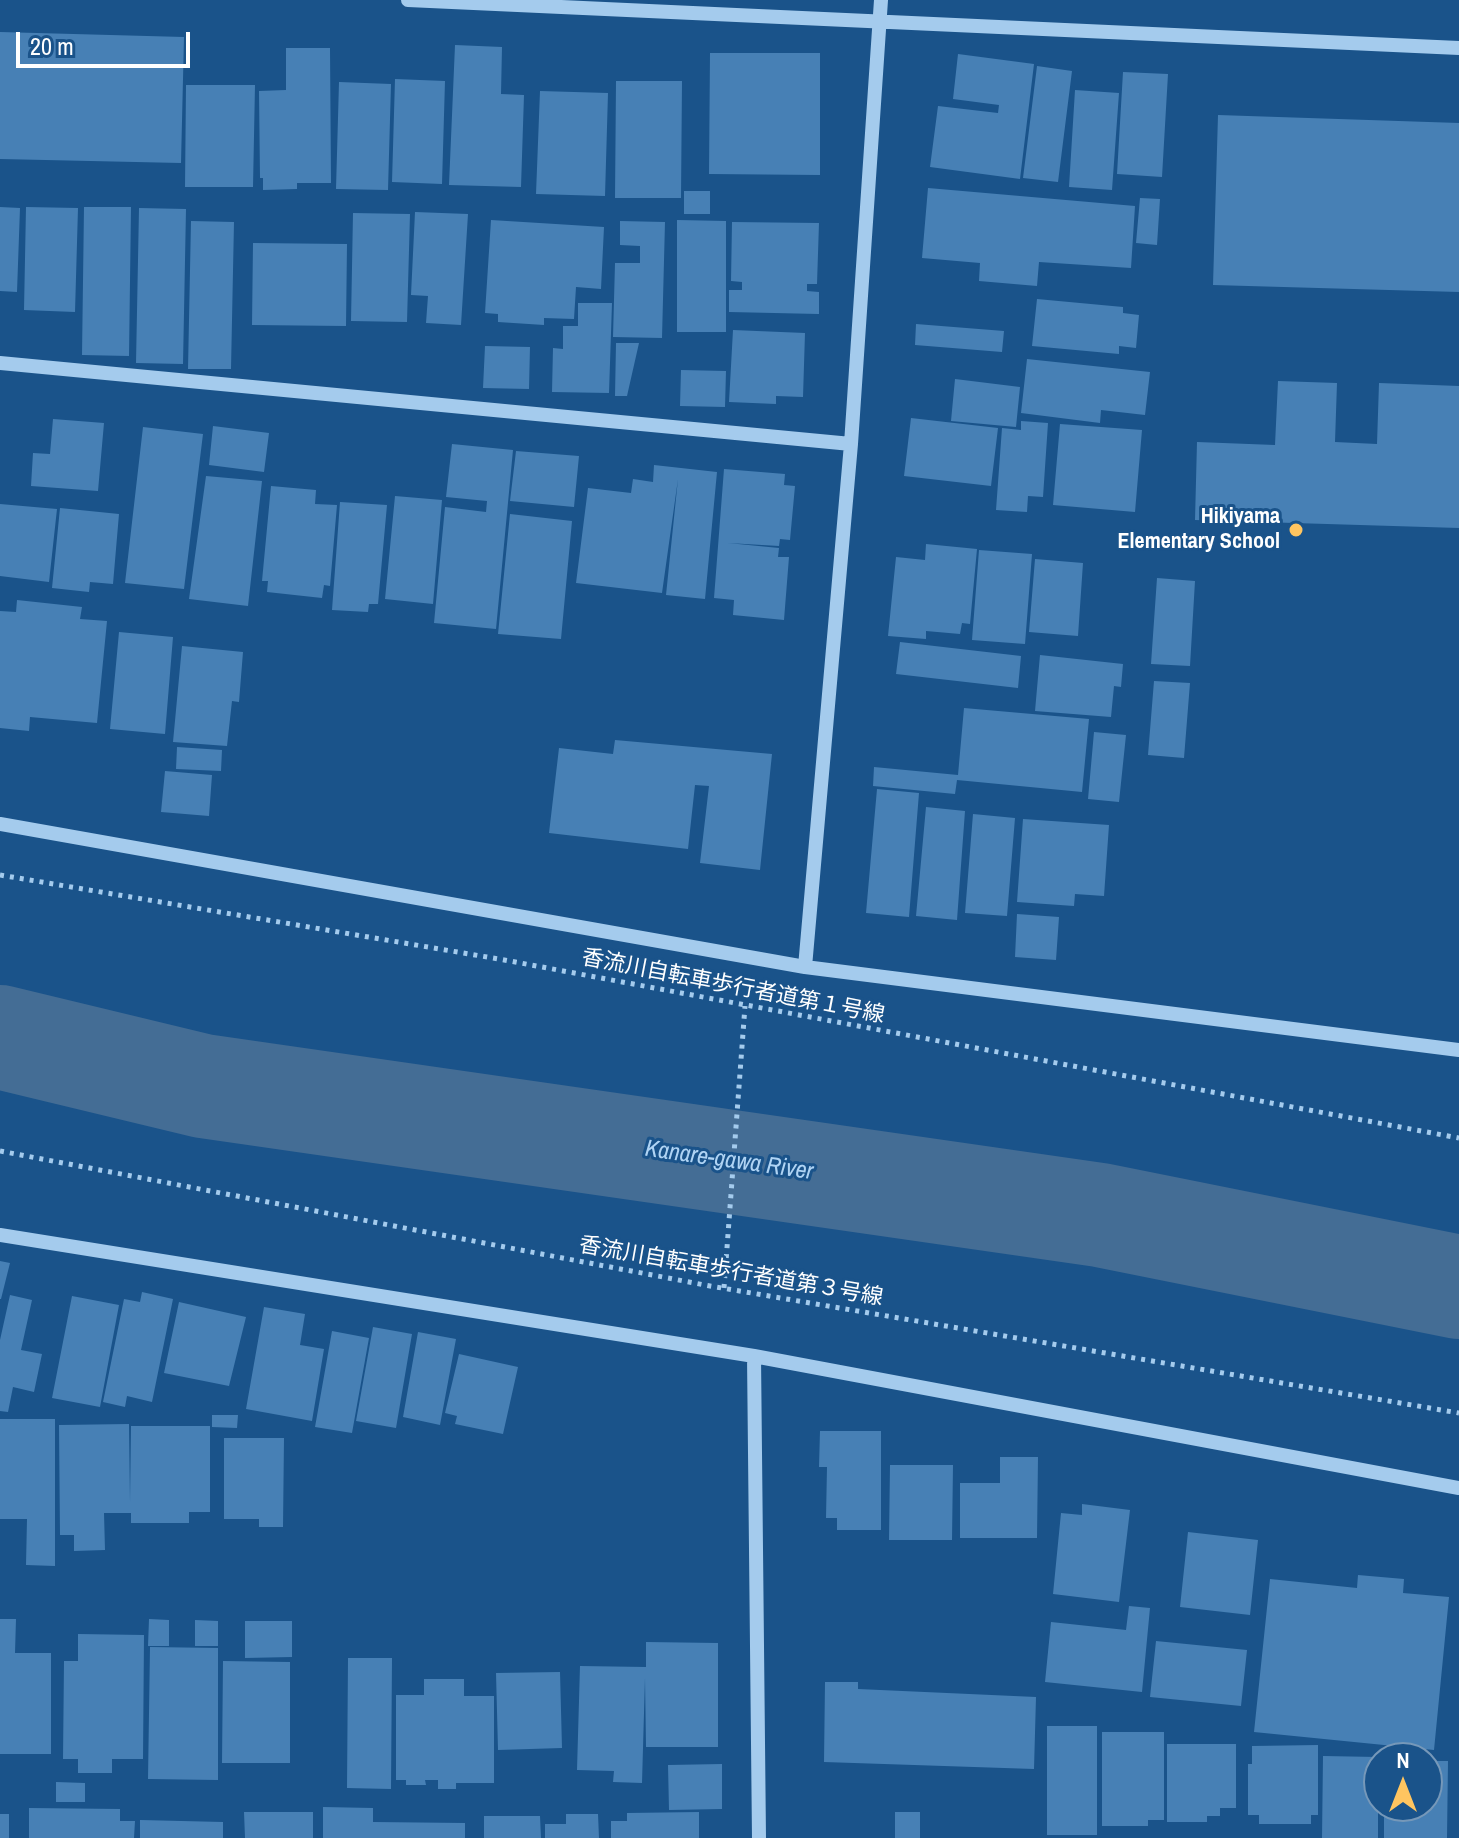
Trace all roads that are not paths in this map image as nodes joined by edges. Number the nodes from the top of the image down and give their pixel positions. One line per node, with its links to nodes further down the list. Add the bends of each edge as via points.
1 (408, 0): 3 (street)
2 (881, 0): 3 (street)
3 (879, 19): 4 (street); 6 (street)
4 (1459, 48)
5 (0, 363): 6 (street)
6 (851, 444): 8 (street)
7 (0, 824): 8 (street)
8 (805, 967): 9 (street)
9 (1459, 1050)
10 (0, 1235): 11 (street)
11 (754, 1356): 12 (street); 13 (street)
12 (1459, 1488)
13 (759, 1838)

